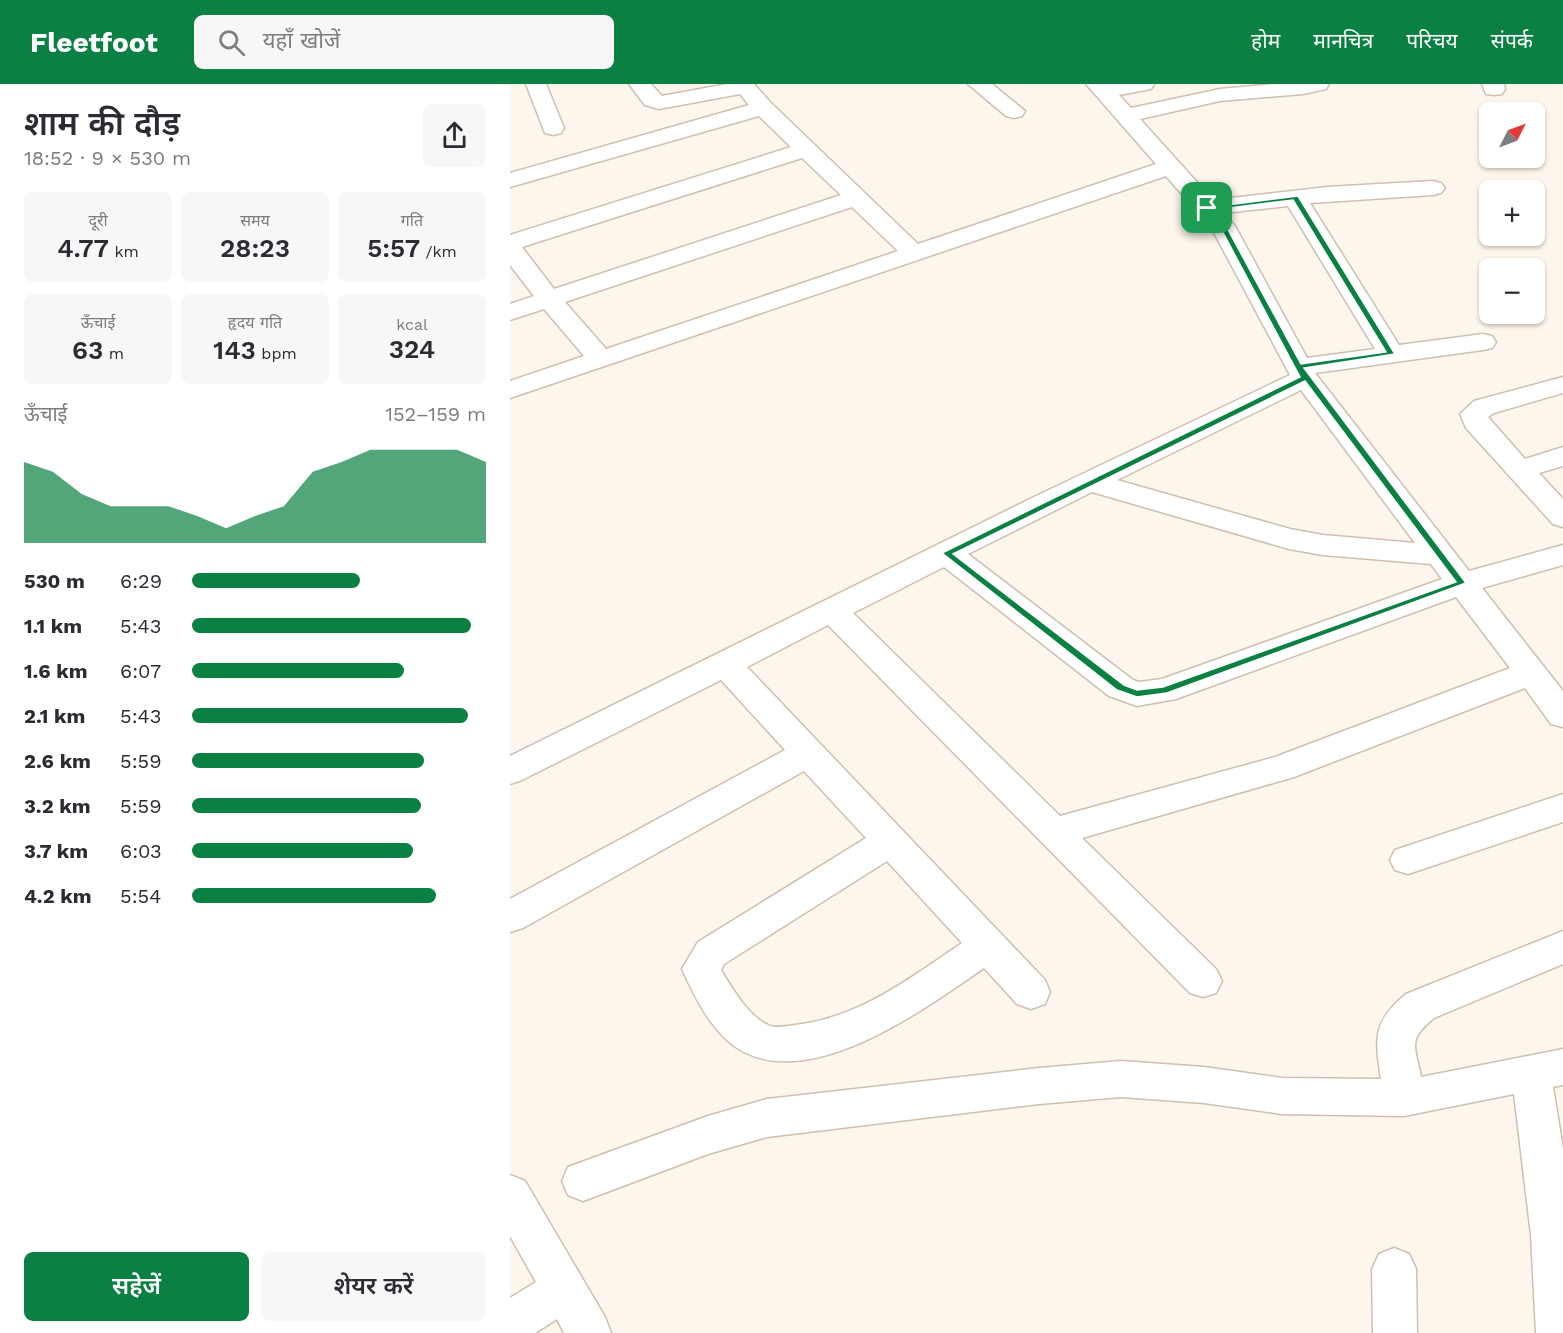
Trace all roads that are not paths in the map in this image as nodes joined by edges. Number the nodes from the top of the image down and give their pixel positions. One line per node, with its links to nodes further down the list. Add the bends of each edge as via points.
1 (640, 84): 6 (street, via 659,103)
2 (980, 84): 9 (street)
3 (1143, 84): 7 (street)
4 (1318, 84): 10 (street, via 1220,95)
5 (532, 86): 11 (street)
6 (744, 86): 8 (street)
7 (1100, 88): 10 (street)
8 (763, 108): 12 (street); 14 (street)
9 (1014, 111)
10 (1126, 116): 13 (street)
11 (553, 128)
12 (806, 150): 16 (street); 19 (street)
13 (1170, 167): 18 (street); 21 (street)
14 (510, 180)
15 (1433, 188): 17 (street)
16 (856, 198): 21 (street); 22 (street)
17 (1295, 198): 18 (street); 25 (street)
18 (1207, 208): 27 (street, via 1223,226)
19 (510, 243)
20 (510, 249): 22 (street)
21 (915, 254): 26 (street)
22 (549, 299): 23 (street); 26 (street)
23 (510, 312)
24 (1483, 342): 25 (street)
25 (1391, 354): 27 (street)
26 (600, 359): 29 (street)
27 (1302, 372): 32 (street); 35 (street)
28 (1563, 385): 31 (street, via 1484,407 1474,414 1476,422)
29 (510, 390)
30 (1563, 456): 31 (street)
31 (1520, 470): 33 (street)
32 (1090, 482): 34 (street); 35 (street, via 1289,539)
33 (1563, 517)
34 (946, 553): 37 (street, via 1121,688 1137,694 1164,691); 38 (street)
35 (1440, 555): 37 (street)
36 (1563, 555): 37 (street)
37 (1462, 583): 40 (street)
38 (832, 610): 39 (street); 44 (street)
39 (725, 664): 41 (street); 42 (street)
40 (1550, 692): 44 (street)
41 (808, 753): 45 (street); 47 (street)
42 (510, 771)
43 (1563, 808): 46 (street)
44 (1053, 832): 50 (street)
45 (890, 841): 48 (street); 48 (street, via 711,953 701,969 707,984 751,1037 766,1044 803,1042 861,1025)
46 (1408, 860)
47 (510, 917)
48 (988, 945): 51 (street)
49 (1563, 947): 53 (street, via 1420,1006 1402,1020 1395,1040)
50 (1203, 981)
51 (1031, 992)
52 (1547, 1071): 53 (street); 61 (street, via 1547,1176)
53 (1404, 1098): 54 (street, via 1281,1096 1121,1079 1040,1086 767,1118 708,1135)
54 (583, 1181)
55 (510, 1195): 57 (street)
56 (1394, 1269): 60 (street)
57 (564, 1289): 58 (street); 59 (street)
58 (510, 1323)
59 (589, 1333)
60 (1395, 1333)
61 (1558, 1333)

